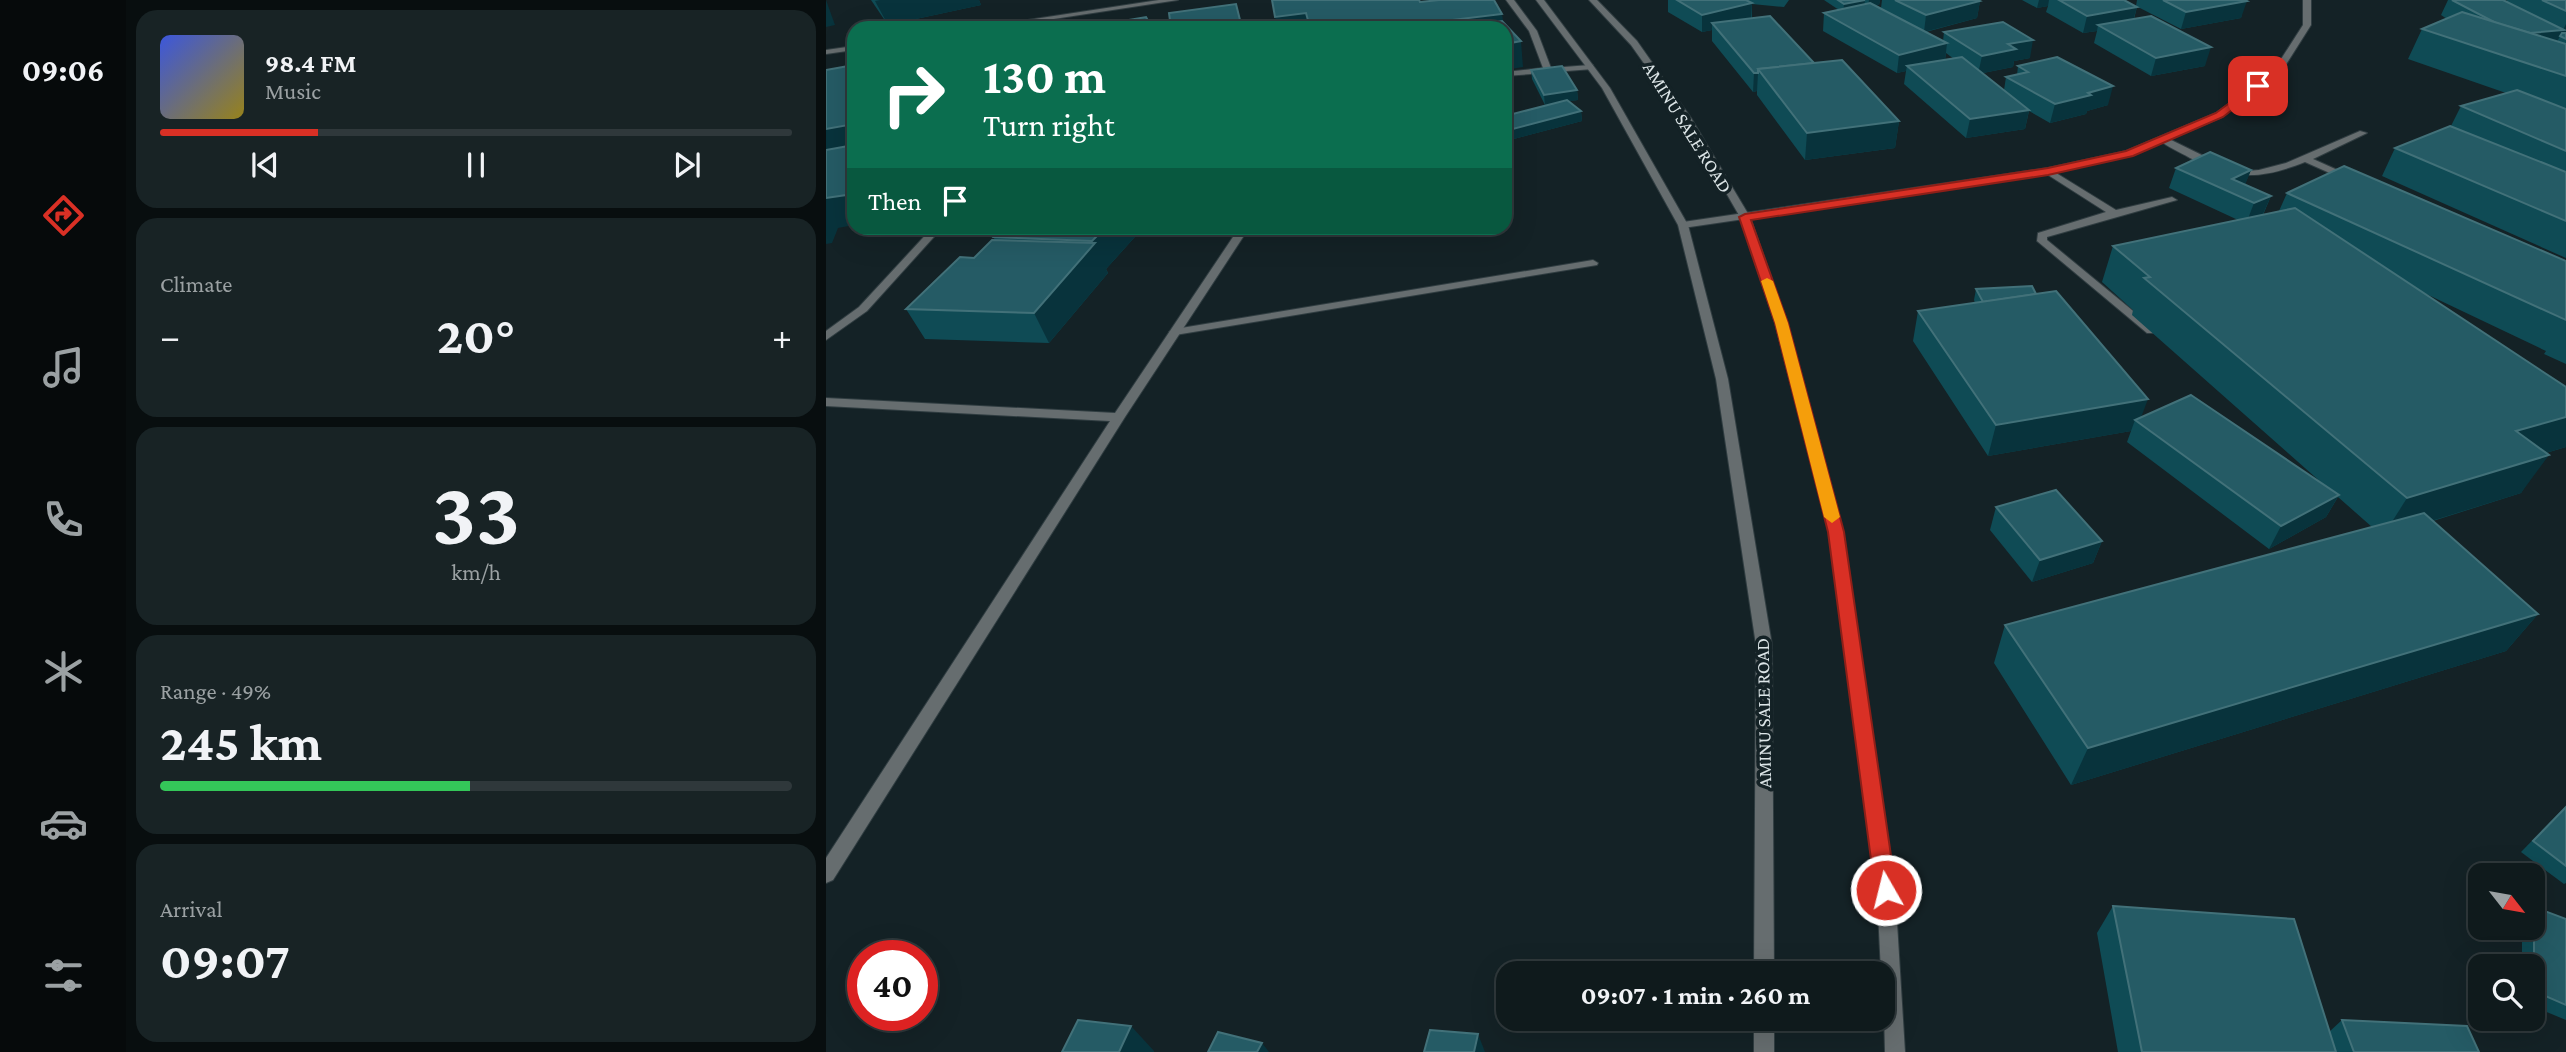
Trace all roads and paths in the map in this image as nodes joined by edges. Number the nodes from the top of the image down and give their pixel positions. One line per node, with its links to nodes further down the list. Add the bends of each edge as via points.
1 (1174, 0): 6 (street)
2 (1510, 0): 10 (street, via 1533,31)
3 (1540, 0): 9 (street, AMINU SALE ROAD)
4 (1593, 0): 20 (street, AMINU SALE ROAD, via 1634,43 1688,120)
5 (2307, 0): 14 (street, via 2307,25 2277,72 2219,115)
6 (1032, 21)
7 (847, 49): 8 (street)
8 (826, 52)
9 (1590, 67): 10 (street); 21 (street, AMINU SALE ROAD)
10 (1548, 69): 11 (street); 12 (street)
11 (1512, 73)
12 (1553, 83)
13 (2363, 133): 15 (street)
14 (2162, 139): 15 (street, via 2225,170 2247,174 2269,172); 16 (street, via 2129,153)
15 (2303, 158): 17 (street)
16 (2048, 171): 19 (street); 20 (street)
17 (2366, 186)
18 (2172, 201): 19 (street)
19 (2114, 213): 27 (street, via 2050,231 2042,235 2042,241)
20 (1745, 217): 21 (street); 34 (street, AMINU SALE ROAD, via 1782,323 1836,532 1886,890)
21 (1683, 225): 31 (street, AMINU SALE ROAD, via 1722,379 1764,645)
22 (931, 235): 26 (street, via 863,309)
23 (1239, 235): 25 (street)
24 (1593, 263): 25 (street)
25 (1175, 332): 29 (street)
26 (826, 337)
27 (2161, 339)
28 (826, 402): 29 (street)
29 (1119, 416): 30 (street)
30 (826, 874)
31 (1764, 961)
32 (1764, 1031): 33 (street)
33 (1764, 1052)
34 (1895, 1052)

